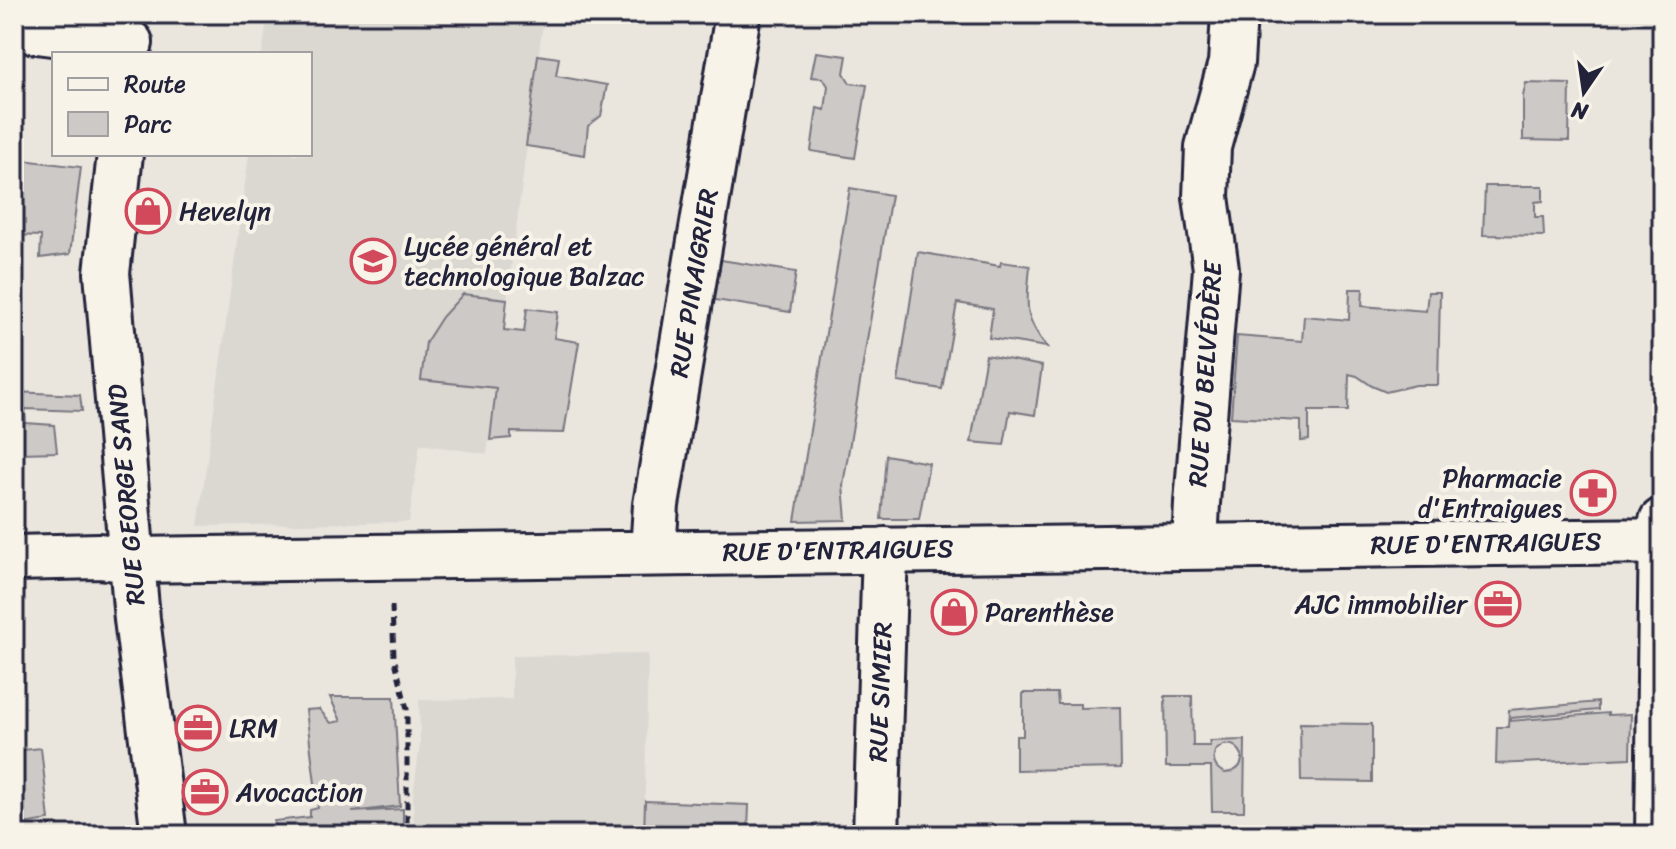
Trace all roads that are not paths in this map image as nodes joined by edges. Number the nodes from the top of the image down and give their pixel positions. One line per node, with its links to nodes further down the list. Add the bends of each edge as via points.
1 (738, 14): 10 (street, RUE PINAIGRIER, via 658,489)
2 (1234, 14): 8 (street, RUE DU BELVÉDÈRE, via 1231,63 1208,147 1206,197 1216,269)
3 (14, 28): 4 (street)
4 (129, 37)
5 (120, 156): 12 (street, RUE GEORGE SAND, via 107,273)
6 (1662, 521): 7 (street)
7 (1662, 541): 8 (street, RUE D'ENTRAIGUES); 15 (street)
8 (1195, 546): 9 (street, RUE D'ENTRAIGUES)
9 (885, 550): 10 (street, RUE D'ENTRAIGUES); 14 (street, RUE SIMIER)
10 (653, 552): 12 (street, RUE D'ENTRAIGUES)
11 (14, 558): 12 (street, RUE D'ENTRAIGUES)
12 (132, 560): 13 (street, RUE GEORGE SAND)
13 (164, 835)
14 (876, 835)
15 (1658, 835)

